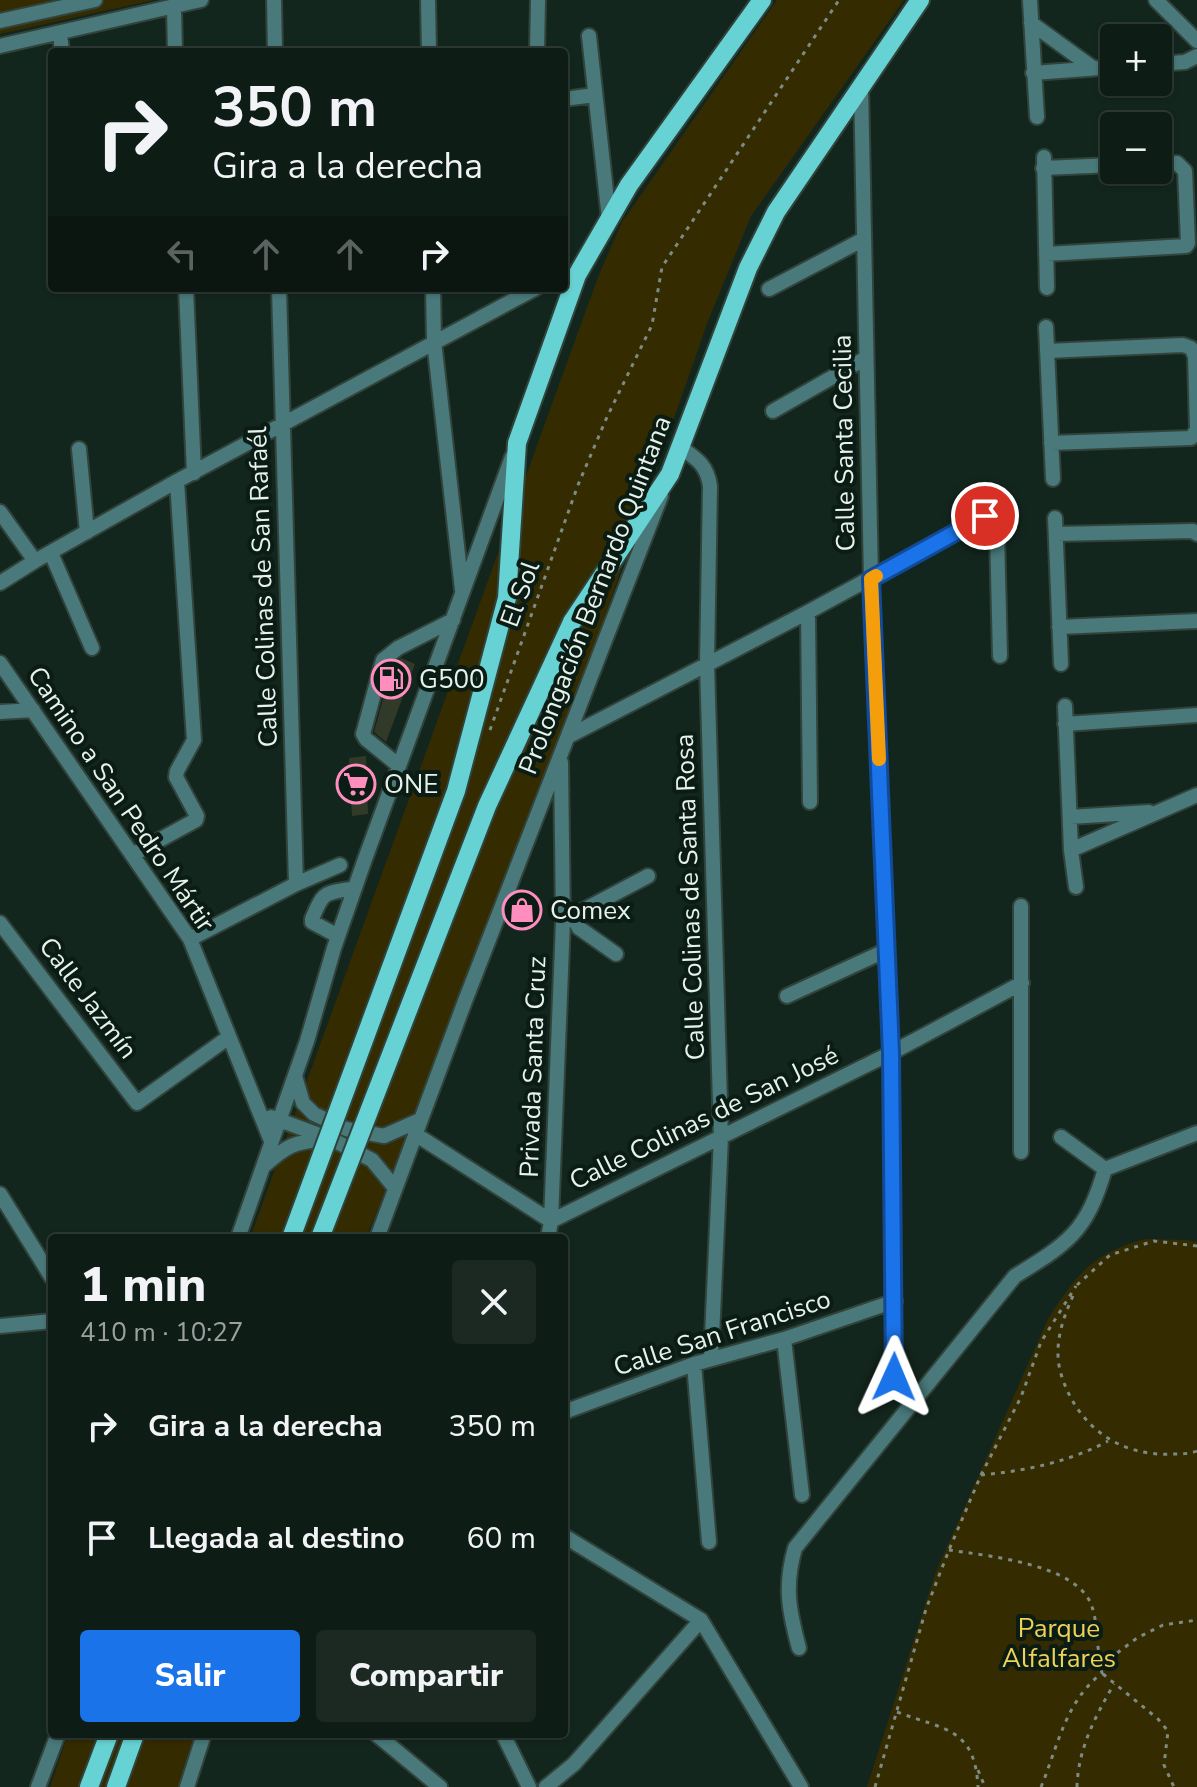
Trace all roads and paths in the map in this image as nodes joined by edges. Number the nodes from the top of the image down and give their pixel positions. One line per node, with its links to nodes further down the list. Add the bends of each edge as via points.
1 (95, 0): 12 (street)
2 (201, 0): 11 (street)
3 (274, 0): 20 (street)
4 (428, 0): 21 (street)
5 (538, 0): 22 (street)
6 (762, 0): 35 (main road)
7 (839, 0): 84 (path, El Sol, via 662,267 652,325 578,485)
8 (920, 0): 28 (main road, Prolongación Bernardo Quintana)
9 (1156, 0): 16 (street)
10 (1030, 1): 13 (street)
11 (174, 8): 14 (street); 19 (street)
12 (0, 21)
13 (1031, 23): 25 (street); 27 (street)
14 (60, 33): 17 (street); 18 (street)
15 (589, 36): 29 (street)
16 (1197, 41)
17 (0, 46)
18 (62, 48)
19 (175, 48)
20 (275, 48)
21 (429, 48)
22 (537, 48)
23 (1197, 56): 24 (street)
24 (1172, 63)
25 (1093, 68): 26 (street); 27 (street)
26 (1100, 68)
27 (1033, 73): 31 (street)
28 (861, 84): 36 (street, Calle Santa Cecilia); 53 (main road, Prolongación Bernardo Quintana, via 776,212 748,268)
29 (595, 95): 30 (street); 35 (street)
30 (568, 98)
31 (1037, 117)
32 (1172, 163): 34 (street, via 1183,167)
33 (1100, 165): 37 (street, via 1044,163)
34 (1191, 204): 37 (street, via 1184,247)
35 (609, 219): 51 (main road, via 577,275)
36 (864, 239): 39 (street); 47 (street, Calle Santa Cecilia)
37 (1046, 254): 38 (street)
38 (1047, 288)
39 (769, 289)
40 (186, 292): 55 (street)
41 (279, 292): 50 (street, Calle Colinas de San Rafaél)
42 (433, 292): 45 (street)
43 (528, 292): 45 (street)
44 (1046, 327): 46 (street)
45 (434, 341): 50 (street); 68 (street)
46 (1047, 351): 48 (street, via 1187,346 1195,356); 52 (street)
47 (866, 358): 49 (street); 66 (street, Calle Santa Cecilia)
48 (1196, 389): 52 (street, via 1197,430 1191,438)
49 (773, 411)
50 (282, 425): 55 (street); 95 (street, Calle Colinas de San Rafaél)
51 (517, 443): 68 (street); 125 (main road, bridge, via 507,598 456,791)
52 (1051, 443): 57 (street)
53 (680, 447): 56 (main road, Prolongación Bernardo Quintana); 76 (street, Calle Colinas de Santa Rosa, via 703,463 710,486)
54 (79, 449): 61 (street)
55 (194, 473): 58 (street)
56 (670, 474): 83 (street, Prolongación Bernardo Quintana); 126 (main road, bridge, via 572,622 487,806)
57 (1053, 479)
58 (177, 481): 61 (street); 92 (street, via 194,740 176,774 196,820)
59 (0, 512): 65 (street)
60 (1055, 518): 62 (street)
61 (87, 532): 64 (street)
62 (1056, 534): 63 (street); 72 (street)
63 (1197, 534)
64 (51, 553): 65 (street); 73 (street)
65 (35, 561): 67 (street)
66 (871, 579): 69 (street); 74 (street, via 991,517 997,533); 103 (street, Calle Santa Cecilia)
67 (0, 583)
68 (462, 594): 70 (street)
69 (808, 612): 76 (street); 88 (street)
70 (453, 620): 86 (street); 86 (street, via 383,660 363,734)
71 (1197, 621): 72 (street)
72 (1059, 627): 77 (street)
73 (92, 648)
74 (1000, 656)
75 (0, 663): 79 (street, Camino a San Pedro Mártir)
76 (707, 664): 83 (street); 114 (street, Calle Colinas de Santa Rosa)
77 (1061, 664)
78 (1065, 706): 82 (street)
79 (33, 710): 80 (street); 92 (street, Camino a San Pedro Mártir)
80 (0, 712)
81 (1197, 715): 82 (street)
82 (1065, 724): 90 (street)
83 (569, 736): 85 (street, Prolongación Bernardo Quintana)
84 (486, 743)
85 (561, 753): 99 (street, Privada Santa Cruz); 112 (street, Prolongación Bernardo Quintana)
86 (398, 765): 97 (street)
87 (1197, 795): 89 (street)
88 (810, 802)
89 (1158, 811): 90 (street); 91 (street)
90 (1070, 817): 91 (street)
91 (1071, 850): 96 (street)
92 (132, 855): 102 (street, Camino a San Pedro Mártir)
93 (340, 865): 95 (street)
94 (648, 876): 99 (street)
95 (296, 884): 102 (street)
96 (1076, 887)
97 (355, 888): 101 (street); 101 (street, via 320,897 312,919)
98 (1021, 906): 105 (street)
99 (567, 918): 104 (street); 123 (street, Privada Santa Cruz)
100 (0, 923): 107 (street, Calle Jazmín, via 137,1103)
101 (338, 936): 109 (street)
102 (190, 939): 107 (street, Camino a San Pedro Mártir)
103 (887, 950): 106 (street); 108 (street, Calle Santa Cecilia)
104 (616, 954)
105 (1022, 983): 108 (street, Calle Colinas de San José); 118 (street)
106 (787, 996)
107 (229, 1037): 110 (street, Camino a San Pedro Mártir)
108 (891, 1053): 114 (street, Calle Colinas de San José); 132 (street, Calle Santa Cecilia)
109 (295, 1076): 111 (street); 112 (street, via 303,1103 346,1129 384,1136)
110 (260, 1113): 111 (street); 117 (street, Camino a San Pedro Mártir)
111 (279, 1119): 116 (street); 117 (street)
112 (418, 1127): 121 (street, Prolongación Bernardo Quintana); 123 (street, Calle Colinas de San José)
113 (1197, 1133): 120 (street)
114 (721, 1137): 123 (street, Calle Colinas de San José); 136 (street, Calle Colinas de Santa Rosa)
115 (1061, 1137): 120 (street)
116 (333, 1140): 119 (street, via 284,1147); 121 (street, via 372,1160)
117 (271, 1141): 119 (street)
118 (1021, 1152)
119 (261, 1168): 124 (street)
120 (1105, 1169): 150 (street, via 1080,1229 1015,1276 795,1548 788,1606)
121 (395, 1188): 127 (street, Prolongación Bernardo Quintana)
122 (0, 1194): 130 (street)
123 (551, 1221): 128 (street, Privada Santa Cruz)
124 (239, 1234)
125 (292, 1234)
126 (322, 1234)
127 (378, 1234)
128 (549, 1234)
129 (1197, 1246): 131 (path, via 1154,1241 1110,1255)
130 (48, 1272)
131 (1076, 1286): 140 (path, via 1059,1329 1060,1372 1077,1411); 143 (path, via 1041,1342 1021,1397)
132 (895, 1301): 135 (street, Calle San Francisco); 138 (street, Calle Santa Cecilia)
133 (48, 1321): 134 (street)
134 (0, 1326)
135 (784, 1339): 136 (street, Calle San Francisco); 144 (street)
136 (711, 1359): 137 (street, Calle San Francisco)
137 (694, 1364): 139 (street, Calle San Francisco); 146 (street)
138 (894, 1377)
139 (568, 1411)
140 (1109, 1441): 141 (path, via 1149,1455); 143 (path, via 1082,1455)
141 (1194, 1452): 142 (path)
142 (1197, 1458)
143 (981, 1475): 147 (path)
144 (802, 1495)
145 (568, 1538): 148 (street)
146 (709, 1542)
147 (949, 1550): 151 (path, via 1059,1574 1083,1589 1092,1605); 154 (path)
148 (701, 1620): 168 (street, via 574,1764); 169 (street)
149 (1197, 1620): 151 (path, via 1163,1625)
150 (799, 1648)
151 (1100, 1666): 152 (path)
152 (1102, 1673): 153 (path); 173 (path, via 1071,1709)
153 (1114, 1684): 174 (path, via 1081,1753); 175 (path, via 1168,1731 1164,1765)
154 (897, 1712): 161 (path, via 958,1735); 170 (path)
155 (56, 1738): 162 (street)
156 (107, 1738): 163 (main road)
157 (134, 1738): 164 (main road)
158 (203, 1738): 165 (street)
159 (381, 1738): 166 (street)
160 (505, 1738): 167 (street)
161 (977, 1767): 171 (path); 172 (path)
162 (38, 1787)
163 (89, 1787)
164 (116, 1787)
165 (187, 1787)
166 (440, 1787)
167 (529, 1787)
168 (546, 1787)
169 (801, 1787)
170 (875, 1787)
171 (978, 1787)
172 (985, 1787)
173 (1041, 1787)
174 (1077, 1787)
175 (1174, 1787)

